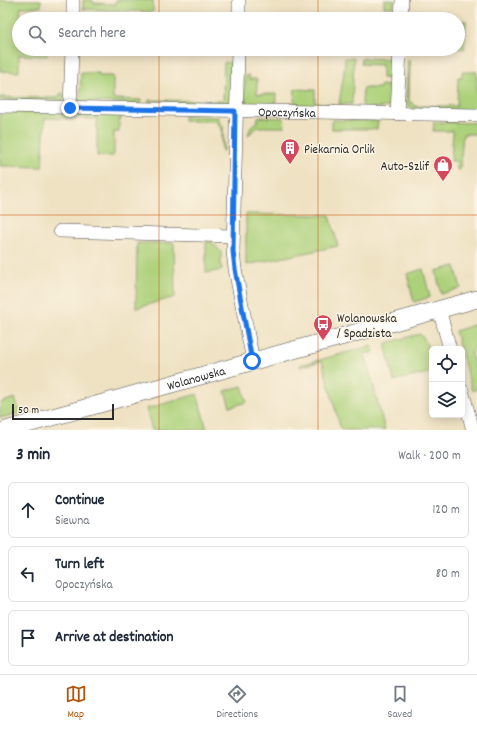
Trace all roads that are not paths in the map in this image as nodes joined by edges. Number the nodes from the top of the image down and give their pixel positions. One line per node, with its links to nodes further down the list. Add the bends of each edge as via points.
1 (73, 0): 4 (street)
2 (239, 0): 5 (street)
3 (402, 0): 6 (street)
4 (73, 12)
5 (239, 12)
6 (401, 12)
7 (72, 56): 11 (street)
8 (238, 56): 12 (street)
9 (400, 56): 13 (street)
10 (0, 106): 11 (street, Opoczyńska)
11 (70, 108): 12 (street, Opoczyńska)
12 (235, 111): 13 (street, Opoczyńska); 16 (street)
13 (397, 114): 14 (street, Opoczyńska)
14 (477, 115)
15 (60, 231): 16 (street)
16 (233, 236): 20 (street, via 235,269)
17 (477, 298): 18 (street, Wolanowska)
18 (439, 309): 19 (street); 20 (street, Wolanowska)
19 (449, 346)
20 (252, 361): 22 (street, Wolanowska)
21 (465, 401): 24 (street)
22 (36, 426): 23 (street, Wolanowska)
23 (6, 430)
24 (473, 430)

